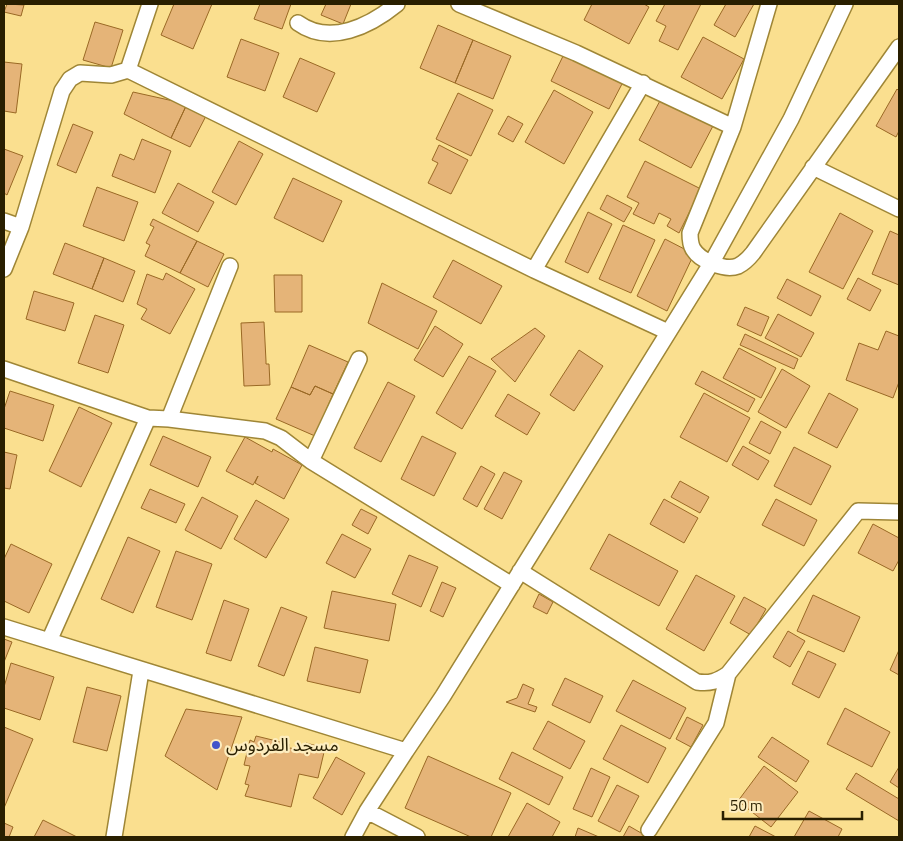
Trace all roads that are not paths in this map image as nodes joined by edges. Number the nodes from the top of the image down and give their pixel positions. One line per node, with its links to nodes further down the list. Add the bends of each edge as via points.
1 (150, 4): 8 (street)
2 (397, 4): 6 (street, via 372,21 343,33 324,34)
3 (459, 4): 9 (street)
4 (769, 4): 10 (street)
5 (846, 4): 15 (street, via 790,119)
6 (298, 23)
7 (899, 47): 11 (street)
8 (128, 70): 14 (street, via 110,75 80,73 70,79 62,91); 18 (street)
9 (643, 84): 10 (street); 18 (street)
10 (733, 126): 15 (street, via 690,233 693,249)
11 (813, 167): 12 (street); 15 (street, via 744,262 724,267)
12 (899, 208)
13 (4, 221): 14 (street)
14 (20, 227): 17 (street)
15 (712, 262): 19 (street)
16 (230, 266): 23 (street)
17 (4, 269)
18 (534, 270): 19 (street)
19 (668, 332): 26 (street)
20 (358, 359): 24 (street)
21 (4, 369): 22 (street)
22 (148, 418): 23 (street); 28 (street)
23 (169, 419): 24 (street, via 265,430)
24 (311, 461): 26 (street)
25 (899, 512): 30 (street, via 858,511)
26 (516, 578): 30 (street, via 697,682 718,681); 31 (street)
27 (4, 627): 28 (street)
28 (50, 641): 29 (street)
29 (141, 670): 31 (street); 34 (street)
30 (728, 674): 33 (street, via 716,723)
31 (406, 751): 32 (street)
32 (367, 811): 35 (street); 36 (street)
33 (648, 830)
34 (114, 837)
35 (353, 837)
36 (417, 837)

